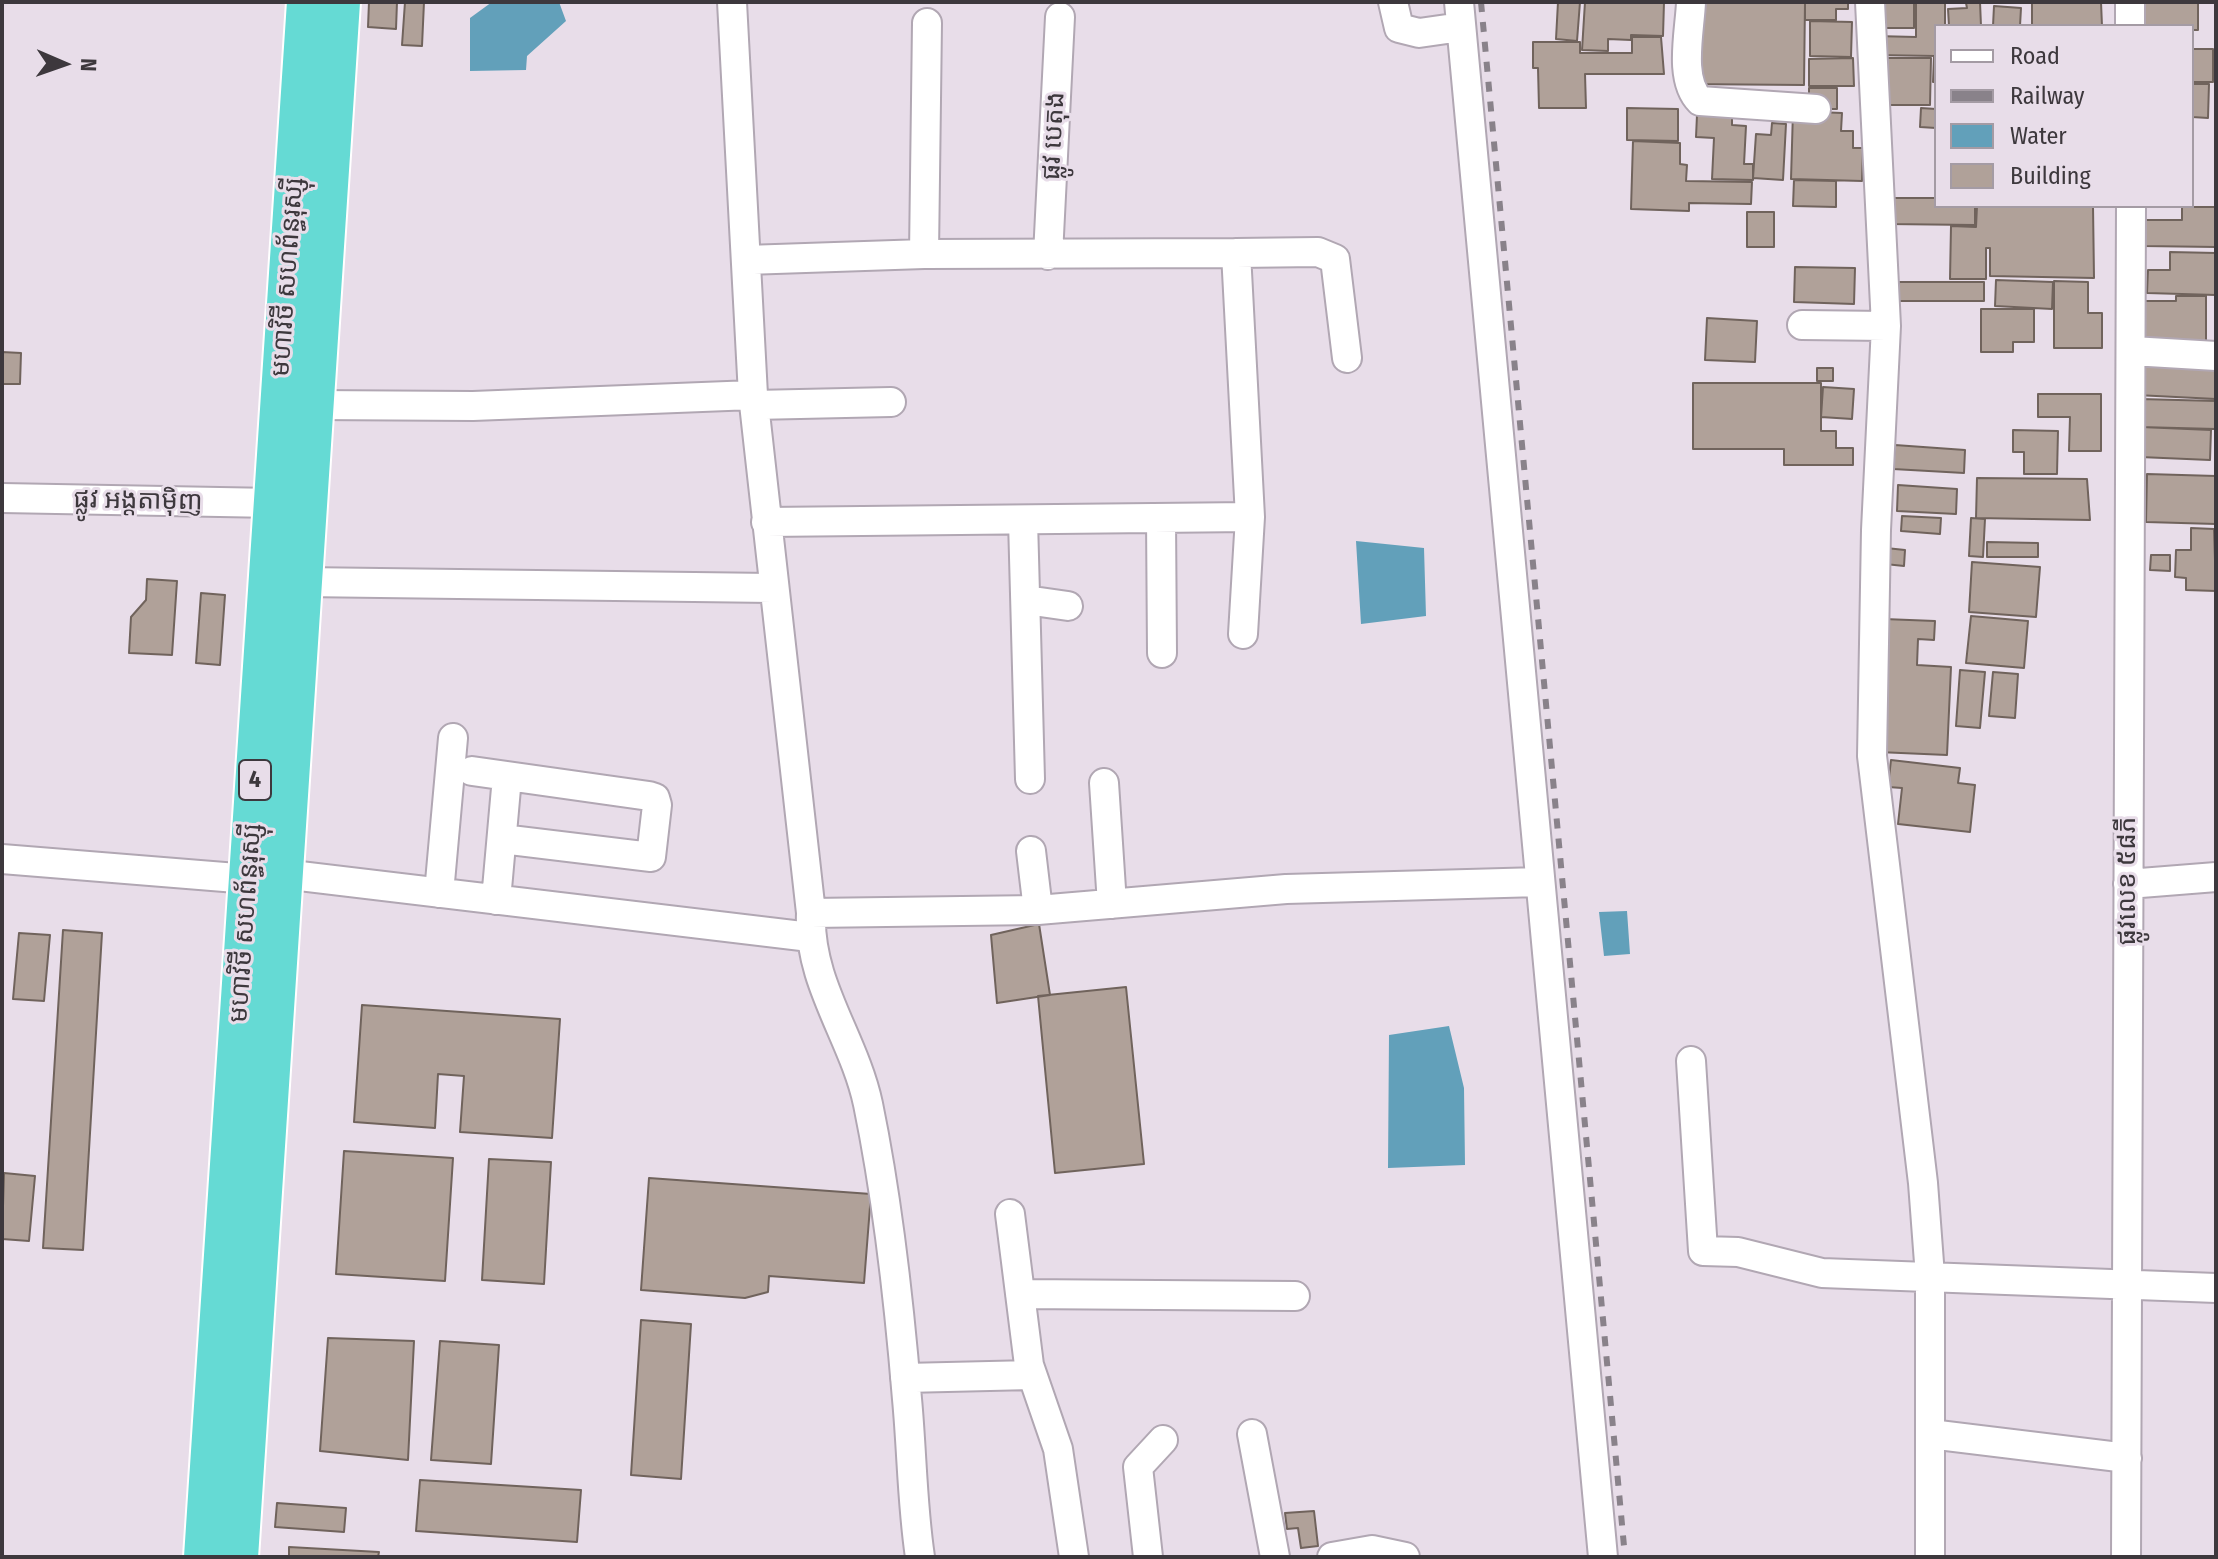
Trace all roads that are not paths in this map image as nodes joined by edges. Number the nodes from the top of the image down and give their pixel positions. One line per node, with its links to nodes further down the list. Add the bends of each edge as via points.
1 (307, 2): 14 (highway, មហាវិថី សហព័ន្ធរុស្ស៊ី / 4)
2 (340, 2): 14 (highway, មហាវិថី សហព័ន្ធរុស្ស៊ី / 4)
3 (732, 2): 18 (street)
4 (1393, 2): 8 (street, via 1399,28 1419,33)
5 (1691, 2): 12 (street, via 1688,80 1700,101)
6 (1870, 2): 20 (street)
7 (2130, 2): 11 (street)
8 (1460, 15): 49 (street)
9 (1060, 17): 17 (street, ផ្លូវ បេតុង)
10 (927, 23): 16 (street)
11 (2130, 24)
12 (1816, 109)
13 (2131, 208): 21 (street, ផ្លូវលេខ ៥៨ភី)
14 (307, 252): 26 (highway, មហាវិថី សហព័ន្ធរុស្ស៊ី / 4); 28 (highway, មហាវិថី សហព័ន្ធរុស្ស៊ី / 4)
15 (1236, 253): 17 (street); 23 (street, via 1318,252 1335,259); 29 (street)
16 (924, 254): 17 (street); 18 (street)
17 (1048, 255)
18 (746, 260): 24 (street)
19 (1802, 325): 20 (street)
20 (1886, 326): 58 (street, via 1872,756)
21 (2132, 351): 22 (street); 50 (street, ផ្លូវលេខ ៥៨ភី)
22 (2216, 356)
23 (1347, 358)
24 (753, 400): 25 (street); 26 (street); 32 (street)
25 (891, 402)
26 (313, 405): 33 (highway, មហាវិថី សហព័ន្ធរុស្ស៊ី / 4)
27 (2, 498): 28 (street, ផ្លូវ អង្តតាម៉ិញ)
28 (274, 503): 47 (highway, មហាវិថី សហព័ន្ធរុស្ស៊ី / 4)
29 (1250, 517): 30 (street); 37 (street)
30 (1161, 518): 31 (street); 38 (street)
31 (1023, 520): 32 (street); 35 (street)
32 (766, 522): 34 (street)
33 (302, 582): 34 (street); 47 (highway, មហាវិថី សហព័ន្ធរុស្ស៊ី / 4)
34 (772, 588): 55 (street)
35 (1026, 600): 36 (street); 42 (street)
36 (1068, 606)
37 (1243, 634)
38 (1162, 653)
39 (453, 738): 51 (street)
40 (472, 771): 41 (street)
41 (507, 777): 44 (street); 44 (street, via 655,798 654,850 643,858)
42 (1030, 779)
43 (1104, 783): 53 (street)
44 (502, 839): 52 (street)
45 (1031, 851): 54 (street)
46 (2, 859): 47 (street)
47 (266, 876): 51 (street); 69 (highway, មហាវិថី សហព័ន្ធរុស្ស៊ី / 4); 70 (highway, មហាវិថី សហព័ន្ធរុស្ស៊ី / 4)
48 (2216, 877): 50 (street)
49 (1540, 882): 53 (street, via 1286,889); 77 (street)
50 (2128, 884): 59 (street, ផ្លូវលេខ ៥៨ភី)
51 (439, 893): 52 (street)
52 (496, 900): 55 (street)
53 (1112, 904): 54 (street)
54 (1038, 910): 55 (street)
55 (810, 925): 64 (street, via 822,985 867,1100)
56 (1691, 1061): 58 (street, via 1703,1251 1738,1252 1822,1273)
57 (1010, 1214): 61 (street)
58 (1930, 1276): 59 (street); 66 (street)
59 (2128, 1285): 60 (street); 68 (street, ផ្លូវលេខ ៥៨ភី)
60 (2216, 1288)
61 (1020, 1294): 62 (street); 63 (street)
62 (1295, 1296)
63 (1032, 1375): 64 (street); 72 (street, via 1058,1449)
64 (905, 1378): 71 (street)
65 (1252, 1434): 74 (street)
66 (1930, 1434): 68 (street); 78 (street)
67 (1163, 1440): 73 (street, via 1138,1467)
68 (2127, 1458): 79 (street, ផ្លូវលេខ ៥៨ភី)
69 (204, 1557)
70 (238, 1557)
71 (920, 1557)
72 (1074, 1557)
73 (1148, 1557)
74 (1275, 1557)
75 (1332, 1557): 76 (street, via 1372,1550)
76 (1405, 1557)
77 (1603, 1557)
78 (1930, 1557)
79 (2126, 1557)

